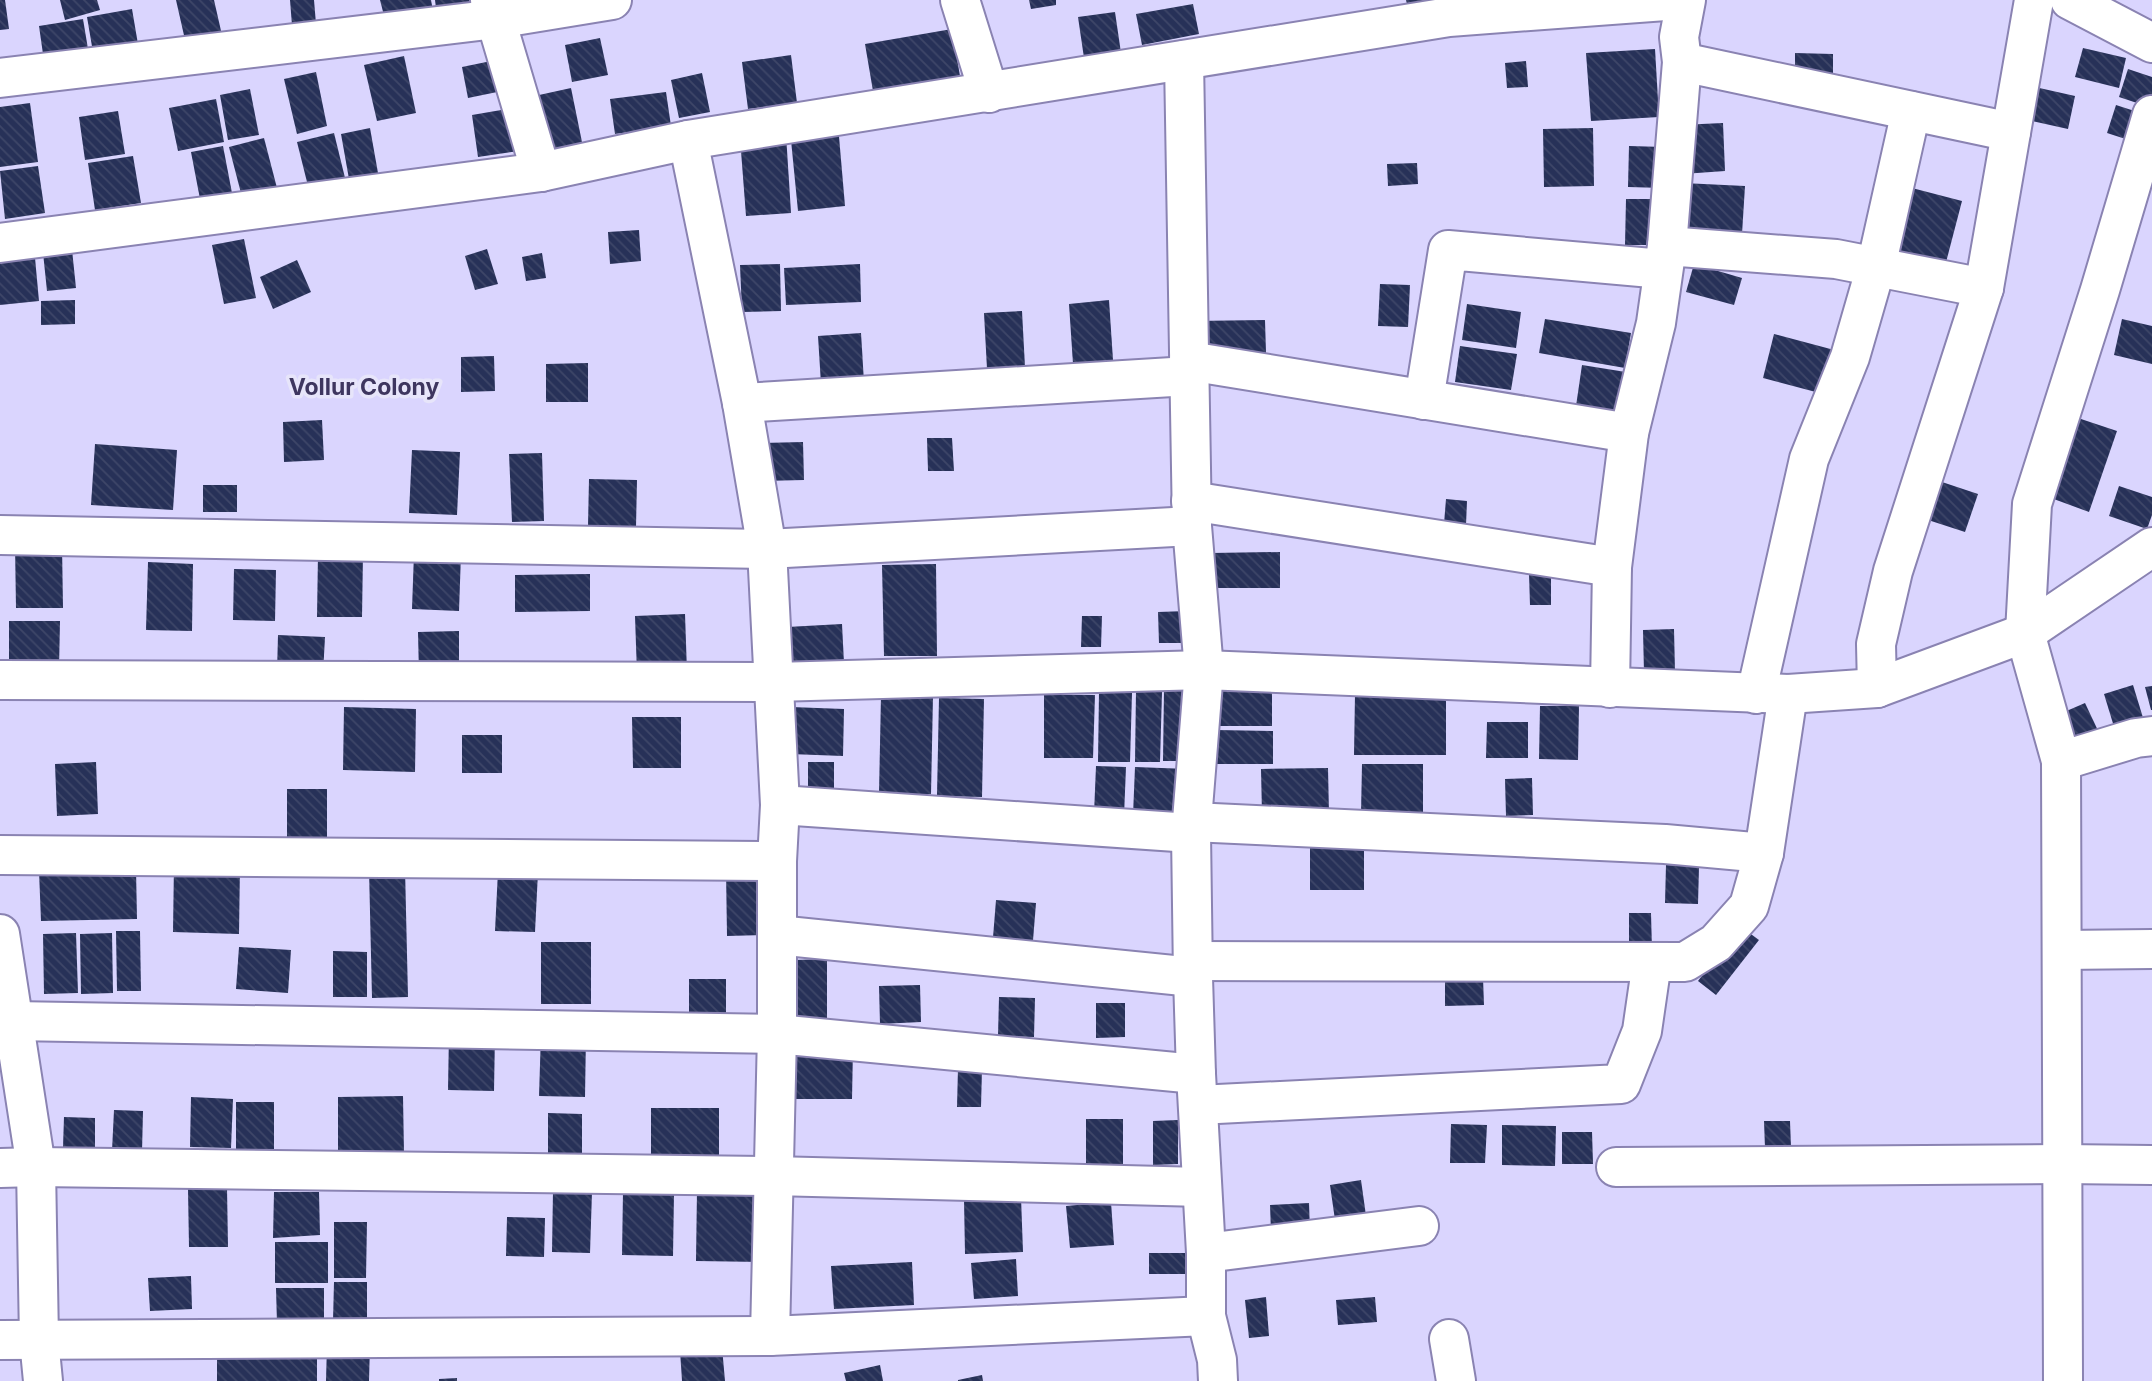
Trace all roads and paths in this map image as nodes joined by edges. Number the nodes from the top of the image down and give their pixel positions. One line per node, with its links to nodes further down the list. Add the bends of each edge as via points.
1 (612, 0): 7 (street)
2 (960, 0): 13 (street)
3 (1679, 0): 8 (street)
4 (1686, 0): 11 (street, via 1679,37)
5 (2034, 0): 16 (street)
6 (2070, 0): 9 (street)
7 (493, 9): 12 (street); 18 (street)
8 (1448, 9): 10 (street)
9 (2152, 43)
10 (1184, 60): 13 (street); 23 (street)
11 (1682, 62): 14 (street); 20 (street)
12 (0, 78)
13 (989, 93): 17 (street)
14 (1911, 111): 16 (street); 21 (street)
15 (2152, 115): 32 (street, via 2032,504)
16 (2011, 132): 22 (street)
17 (688, 140): 18 (street); 25 (street)
18 (541, 172): 19 (street)
19 (0, 243)
20 (1665, 257): 21 (street, via 1836,259); 24 (street, via 1448,250); 26 (street, via 1656,323)
21 (1876, 267): 22 (street); 38 (street, via 1850,357 1809,459)
22 (1984, 288): 37 (street, via 1893,571 1876,644)
23 (1189, 369): 24 (street); 25 (street); 27 (street)
24 (1424, 400): 26 (street)
25 (742, 403): 30 (street)
26 (1629, 433): 31 (street)
27 (1191, 514): 30 (street); 31 (street); 33 (street)
28 (0, 535): 30 (street)
29 (2152, 547): 32 (street)
30 (767, 549): 35 (street)
31 (1612, 567): 36 (street)
32 (2025, 634): 37 (street); 40 (street)
33 (1204, 670): 35 (street); 36 (street); 42 (street)
34 (0, 680): 35 (street)
35 (774, 682): 41 (street)
36 (1610, 688): 38 (street)
37 (1877, 688): 38 (street)
38 (1772, 694): 43 (street)
39 (2152, 736): 40 (street)
40 (2061, 761): 49 (street)
41 (780, 805): 42 (street); 45 (street)
42 (1192, 828): 43 (street, via 1665,844); 51 (street)
43 (1765, 853): 50 (street, via 1749,906 1716,943 1685,962)
44 (0, 855): 45 (street)
45 (777, 862): 47 (street)
46 (0, 934): 52 (street)
47 (777, 935): 51 (street); 53 (street)
48 (2152, 949): 49 (street)
49 (2062, 950): 55 (street)
50 (1652, 962): 51 (street); 54 (street, via 1642,1031 1620,1084)
51 (1193, 969): 54 (street)
52 (13, 1021): 53 (street); 58 (street)
53 (777, 1034): 54 (street); 59 (street)
54 (1197, 1090): 60 (street)
55 (2062, 1164): 56 (street); 57 (street); 71 (street)
56 (2152, 1165)
57 (1616, 1167)
58 (18, 1168): 59 (street); 67 (street)
59 (773, 1177): 60 (street); 64 (street)
60 (1202, 1187): 62 (street)
61 (1419, 1226): 62 (street)
62 (1206, 1253): 63 (street)
63 (1206, 1316): 64 (street); 68 (street)
64 (770, 1336): 67 (street)
65 (1449, 1339): 70 (street)
66 (0, 1340): 67 (street)
67 (39, 1340): 69 (street)
68 (1218, 1371)
69 (43, 1381)
70 (1456, 1381)
71 (2063, 1381)

